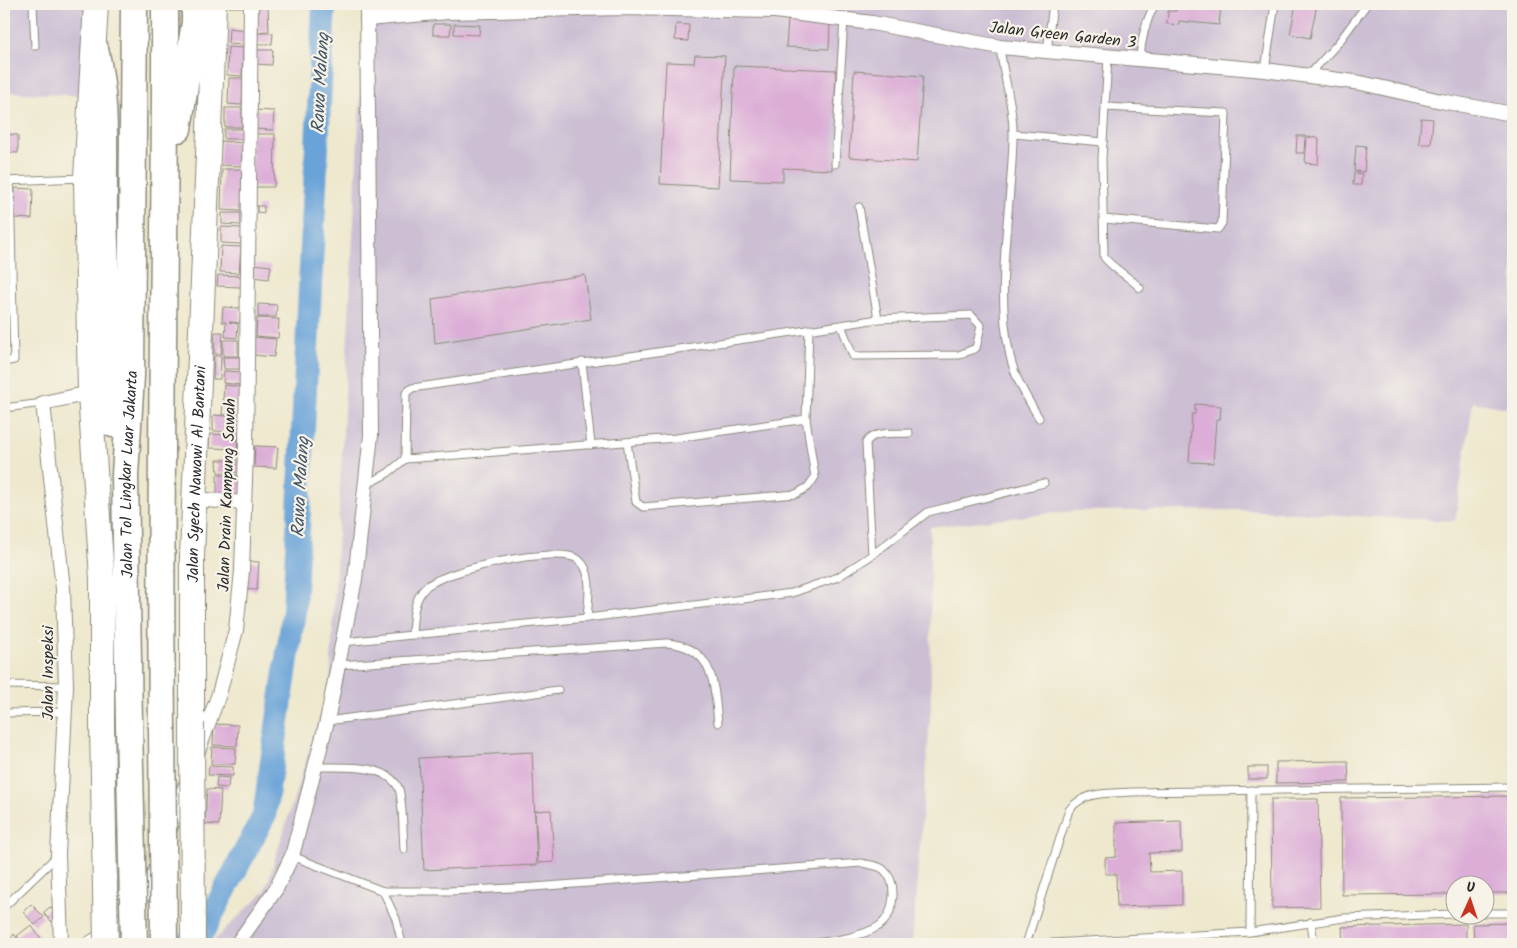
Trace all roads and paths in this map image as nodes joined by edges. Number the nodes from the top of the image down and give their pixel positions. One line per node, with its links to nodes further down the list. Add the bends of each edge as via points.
1 (33, 4): 19 (lane)
2 (96, 4): 21 (highway)
3 (134, 4): 52 (highway, Jalan Tol Lingkar Luar Jakarta, via 131,376)
4 (165, 4): 35 (highway, Jalan Tol Lingkar Luar Jakarta)
5 (195, 4): 35 (highway, via 195,22)
6 (214, 4): 55 (highway, Jalan Syech Nawawi Al Bantani)
7 (252, 4): 56 (street, Jalan Drain Kampung Sawah)
8 (367, 4): 18 (street)
9 (1053, 4): 22 (lane)
10 (1155, 4): 24 (lane, via 1141,38)
11 (1275, 4): 25 (lane)
12 (1367, 4): 26 (lane)
13 (622, 6): 14 (street, Jalan Green Garden 3); 16 (street, Jalan Green Garden 3)
14 (670, 6): 15 (street, Jalan Green Garden 3)
15 (775, 7): 17 (street, Jalan Green Garden 3)
16 (449, 8): 18 (street, Jalan Green Garden 3)
17 (844, 19): 20 (street, Jalan Green Garden 3); 31 (lane)
18 (367, 20): 54 (street, via 371,435)
19 (35, 46)
20 (1000, 47): 22 (street, Jalan Green Garden 3); 29 (lane)
21 (95, 49): 32 (highway); 52 (highway, via 101,75 104,122 104,214 115,449)
22 (1047, 51): 23 (street, Jalan Green Garden 3)
23 (1108, 57): 24 (street, Jalan Green Garden 3); 27 (lane)
24 (1140, 60): 25 (street, Jalan Green Garden 3)
25 (1265, 70): 26 (street, Jalan Green Garden 3)
26 (1308, 76): 28 (street, Jalan Green Garden 3, via 1361,83)
27 (1105, 107): 30 (lane); 36 (lane, via 1226,113 1222,223 1218,229)
28 (1513, 114)
29 (1014, 134): 30 (lane); 46 (lane, via 1005,309 1010,356 1022,389)
30 (1103, 142): 36 (lane)
31 (835, 164)
32 (86, 178): 33 (lane); 43 (highway)
33 (7, 181): 41 (lane, via 14,360)
34 (859, 207): 38 (lane)
35 (166, 209): 86 (highway, Jalan Tol Lingkar Luar Jakarta, bridge, via 161,611)
36 (1104, 219): 37 (lane, via 1104,257)
37 (1140, 288)
38 (878, 319): 39 (lane); 39 (lane, via 971,315 981,326 976,348 959,355 853,356)
39 (840, 325): 40 (lane)
40 (809, 329): 42 (lane); 47 (lane)
41 (4, 362)
42 (582, 362): 50 (lane); 51 (lane, via 412,388 406,394)
43 (90, 392): 44 (street); 84 (highway, bridge, via 102,579)
44 (43, 404): 45 (lane); 63 (street, Jalan Inspeksi, via 63,589)
45 (4, 408)
46 (1039, 418)
47 (806, 420): 49 (lane); 49 (lane, via 815,477 808,487 796,494 643,507 636,502)
48 (909, 433): 57 (lane, via 874,435 866,443)
49 (627, 442): 50 (lane)
50 (591, 444): 51 (lane)
51 (405, 458): 54 (lane, via 388,473)
52 (125, 475): 85 (highway, Jalan Tol Lingkar Luar Jakarta, bridge)
53 (1044, 483): 57 (lane, via 928,512)
54 (366, 485): 60 (street)
55 (194, 499): 56 (street); 87 (highway, Jalan Syech Nawawi Al Bantani, bridge)
56 (244, 503): 83 (street, Jalan Drain Kampung Sawah, via 236,630 220,694 150,888 124,921)
57 (872, 556): 58 (lane, via 838,577 792,593)
58 (587, 618): 59 (lane); 59 (lane, via 589,577 580,560 568,555 545,556 472,568 426,587 417,600)
59 (412, 635): 60 (lane)
60 (344, 642): 61 (street)
61 (339, 665): 67 (street); 68 (lane, via 681,644 694,651 708,666)
62 (4, 686): 63 (lane)
63 (66, 686): 65 (street, Jalan Inspeksi)
64 (558, 690): 67 (lane)
65 (65, 712): 66 (lane); 73 (street, Jalan Inspeksi)
66 (4, 713)
67 (327, 721): 69 (street)
68 (718, 723)
69 (315, 767): 72 (lane, via 371,770 388,775 399,788); 74 (street)
70 (1513, 787): 71 (lane)
71 (1251, 790): 81 (lane); 91 (lane, via 1131,792 1090,795 1078,800 1070,810)
72 (404, 849)
73 (58, 855): 76 (lane); 82 (street, Jalan Inspeksi)
74 (292, 856): 75 (lane); 88 (street, via 276,889)
75 (383, 891): 89 (lane, via 396,919); 90 (lane, via 533,887 862,863 883,868 892,880 893,893 889,913 880,925 861,933)
76 (4, 907)
77 (1513, 912): 78 (lane)
78 (1494, 913)
79 (1444, 914): 80 (lane)
80 (1311, 922): 81 (lane); 93 (lane)
81 (1250, 932): 92 (lane)
82 (61, 944)
83 (89, 944)
84 (106, 944)
85 (134, 944)
86 (164, 944)
87 (193, 944)
88 (237, 944)
89 (402, 944)
90 (807, 944)
91 (1026, 944)
92 (1034, 944)
93 (1314, 944)

